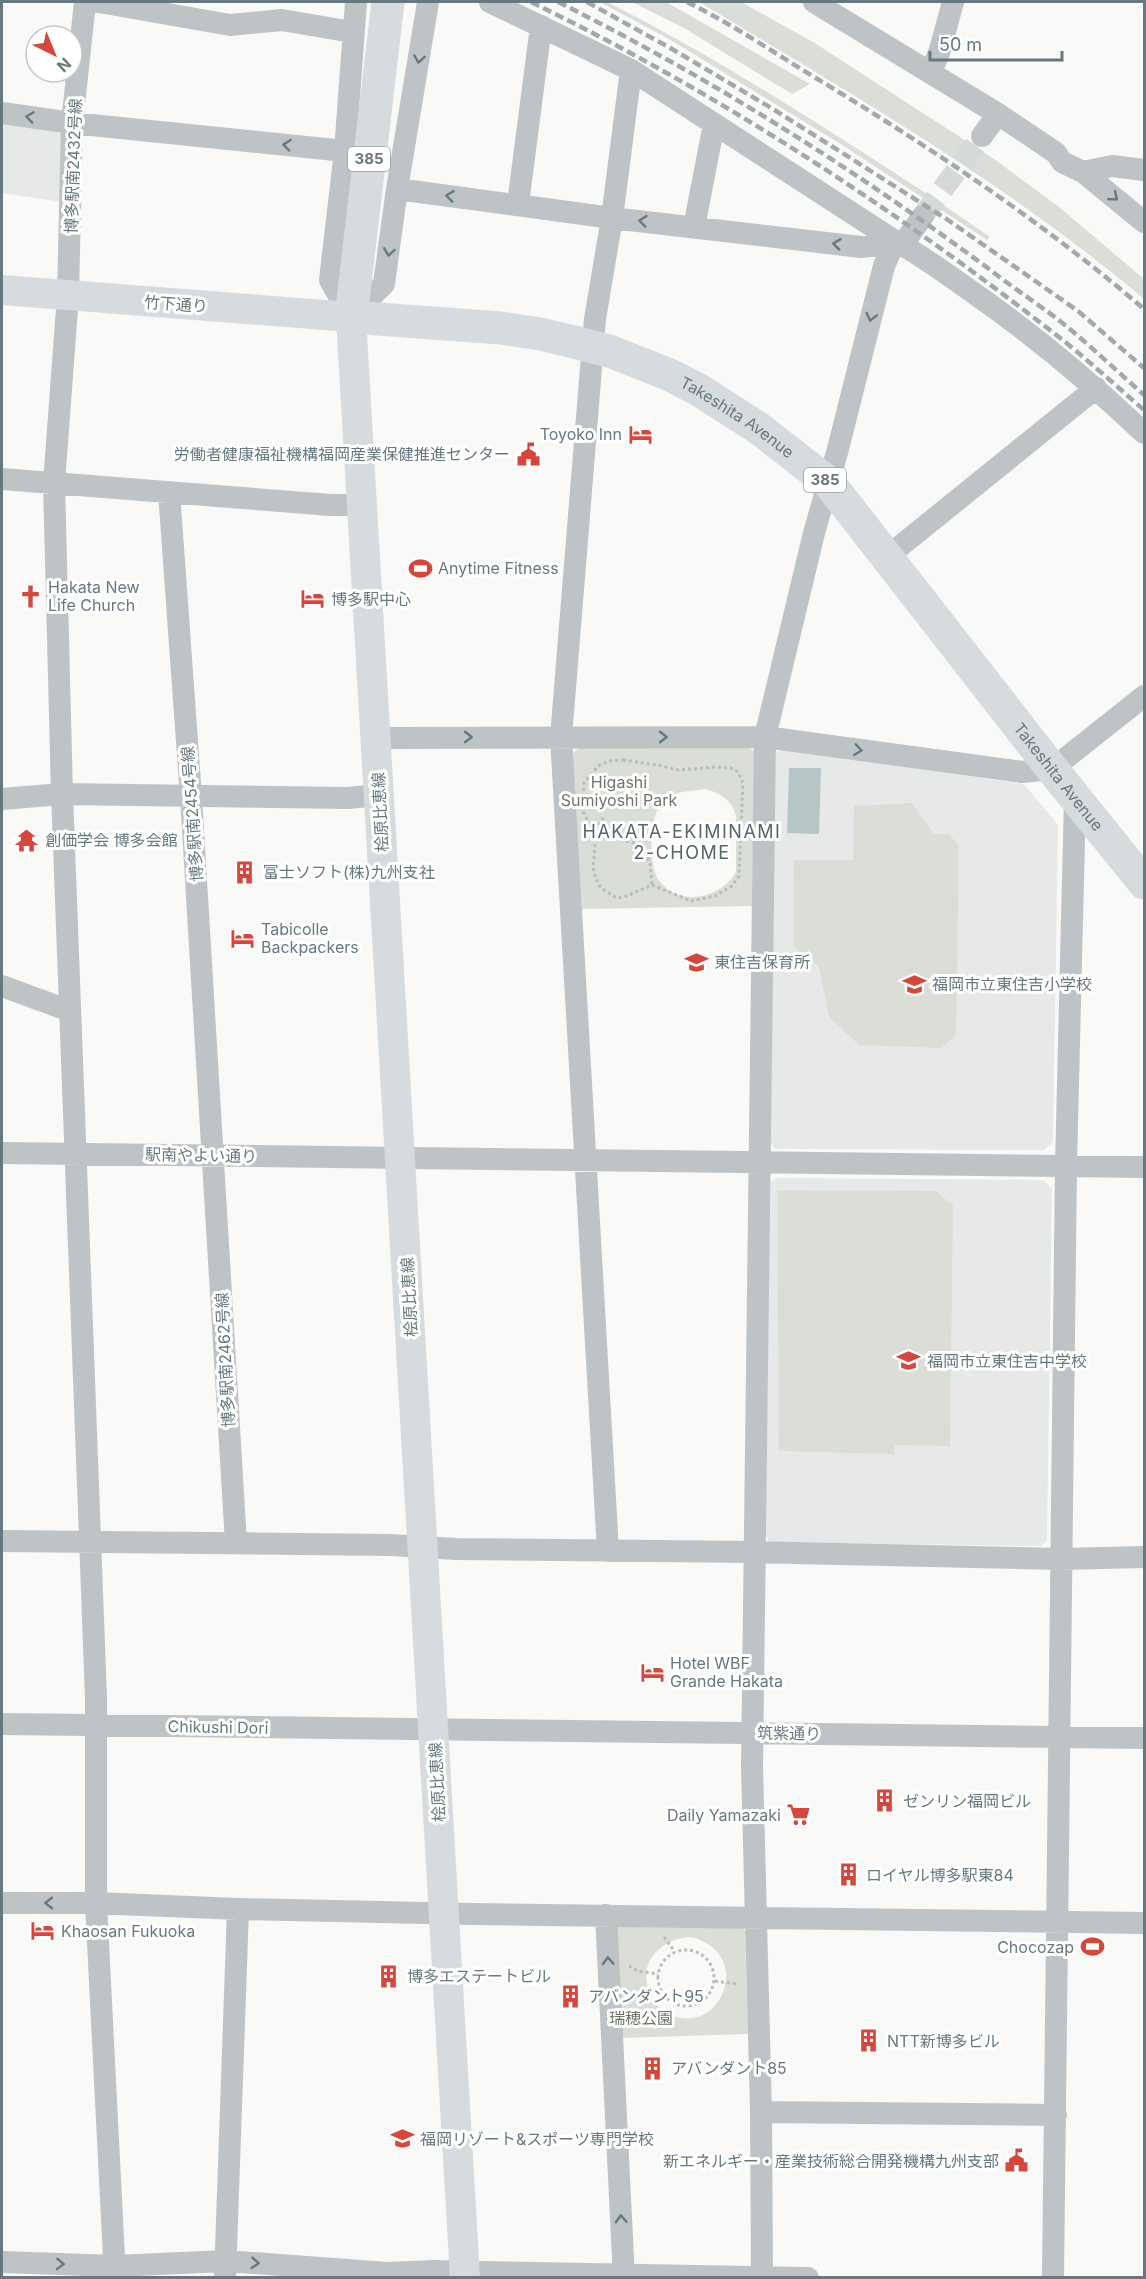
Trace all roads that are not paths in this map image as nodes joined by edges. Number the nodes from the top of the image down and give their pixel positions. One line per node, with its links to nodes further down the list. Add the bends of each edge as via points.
1 (85, 2): 16 (street, 博多駅南2432号線)
2 (99, 2): 9 (street)
3 (356, 2): 11 (street)
4 (388, 2): 31 (highway, 385)
5 (428, 2): 22 (street, one-way to 22)
6 (490, 2): 10 (street)
7 (814, 2): 13 (street)
8 (953, 2): 13 (street)
9 (173, 8): 11 (street, via 230,25 282,20)
10 (541, 26): 12 (street); 23 (street)
11 (352, 32): 19 (street)
12 (631, 70): 17 (street); 25 (street)
13 (931, 72): 15 (street)
14 (2, 113): 16 (street, one-way to 14)
15 (998, 114): 18 (street); 21 (street, via 1056,153 1062,162)
16 (72, 123): 19 (street, one-way to 16); 30 (street, 博多駅南2432号線)
17 (714, 124): 27 (street); 28 (street)
18 (982, 136)
19 (345, 151): 31 (street, via 330,280)
20 (1144, 170): 21 (street, via 1112,166)
21 (1083, 172): 26 (street, one-way to 26)
22 (397, 189): 23 (street, one-way to 22); 31 (street, one-way to 31, via 384,284)
23 (518, 204): 25 (street)
24 (923, 216): 28 (street, via 905,241)
25 (612, 218): 27 (street, one-way to 25); 32 (street)
26 (1144, 222)
27 (694, 227): 28 (street, one-way to 27, via 861,247)
28 (895, 241): 33 (street, via 998,310); 37 (street, one-way to 37, via 884,266)
29 (2, 290): 30 (main road, 竹下通り)
30 (69, 295): 31 (main road, 竹下通り); 36 (street, 博多駅南2432号線)
31 (351, 317): 32 (highway, Takeshita Avenue / 385, via 501,328); 39 (main road, 桧原比恵線)
32 (592, 347): 37 (highway, Takeshita Avenue / 385, via 643,364 699,390 757,427); 42 (street)
33 (1096, 388): 34 (street); 40 (street)
34 (1144, 433)
35 (2, 479): 36 (street)
36 (54, 483): 38 (street); 46 (street, 博多駅南2432号線)
37 (829, 483): 40 (highway, Takeshita Avenue / 385); 43 (street)
38 (170, 492): 39 (street); 48 (street, 博多駅南2454号線)
39 (361, 505): 44 (main road, 桧原比恵線)
40 (888, 556): 45 (highway, Takeshita Avenue / 385)
41 (1144, 696): 45 (street)
42 (561, 737): 43 (street, one-way to 43); 44 (street, one-way to 42); 58 (street)
43 (765, 737): 45 (street, one-way to 45, via 1010,771); 59 (street)
44 (376, 738): 47 (main road, 桧原比恵線)
45 (1052, 769): 49 (highway, Takeshita Avenue / 385)
46 (62, 794): 48 (street); 50 (street); 53 (street, 博多駅南2432号線)
47 (379, 795): 48 (street); 57 (main road, 桧原比恵線)
48 (191, 797): 56 (street, 博多駅南2454号線)
49 (1075, 798): 51 (highway, Takeshita Avenue / 385); 60 (street)
50 (2, 799)
51 (1144, 883)
52 (2, 986): 53 (street)
53 (70, 1011): 55 (street, 博多駅南2432号線)
54 (2, 1153): 55 (street, 駅南やよい通り)
55 (76, 1154): 56 (street, 駅南やよい通り); 63 (street, 博多駅南2432号線)
56 (213, 1156): 57 (street, 駅南やよい通り); 64 (street, 博多駅南2462号線)
57 (401, 1158): 58 (street, 駅南やよい通り); 65 (main road, 桧原比恵線)
58 (586, 1161): 59 (street, 駅南やよい通り); 66 (street)
59 (759, 1163): 60 (street, 駅南やよい通り); 67 (street)
60 (1066, 1165): 61 (street, 駅南やよい通り); 69 (street)
61 (1144, 1167)
62 (2, 1541): 63 (street)
63 (90, 1542): 64 (street); 71 (street, 博多駅南2432号線)
64 (236, 1543): 65 (street)
65 (423, 1547): 66 (street); 72 (main road, 桧原比恵線)
66 (608, 1551): 67 (street)
67 (754, 1552): 69 (street); 73 (street)
68 (1144, 1557): 69 (street)
69 (1061, 1559): 74 (street)
70 (2, 1724): 71 (street, Chikushi Dori)
71 (97, 1725): 72 (street, Chikushi Dori); 77 (street, 博多駅南2432号線)
72 (434, 1729): 73 (street, 筑紫通り); 79 (main road, 桧原比恵線)
73 (753, 1733): 74 (street, 筑紫通り); 81 (street)
74 (1061, 1738): 75 (street, 筑紫通り); 82 (street)
75 (1144, 1738)
76 (2, 1903): 77 (street, one-way to 76)
77 (96, 1903): 78 (street); 88 (street, 博多駅南2432号線)
78 (238, 1910): 79 (street); 87 (street)
79 (444, 1913): 80 (street); 90 (main road, 桧原比恵線)
80 (606, 1915): 81 (street); 91 (street, one-way to 80)
81 (756, 1918): 82 (street); 84 (street)
82 (1058, 1921): 83 (street); 85 (street)
83 (1144, 1923)
84 (761, 2112): 85 (street); 92 (street)
85 (1056, 2115): 94 (street)
86 (2, 2262): 88 (street, one-way to 88)
87 (225, 2269): 88 (street); 89 (street, one-way to 89)
88 (115, 2272)
89 (387, 2275): 90 (street)
90 (465, 2275): 91 (street)
91 (624, 2276): 92 (street)
92 (762, 2277): 93 (street)
93 (808, 2277)
94 (1053, 2277)

